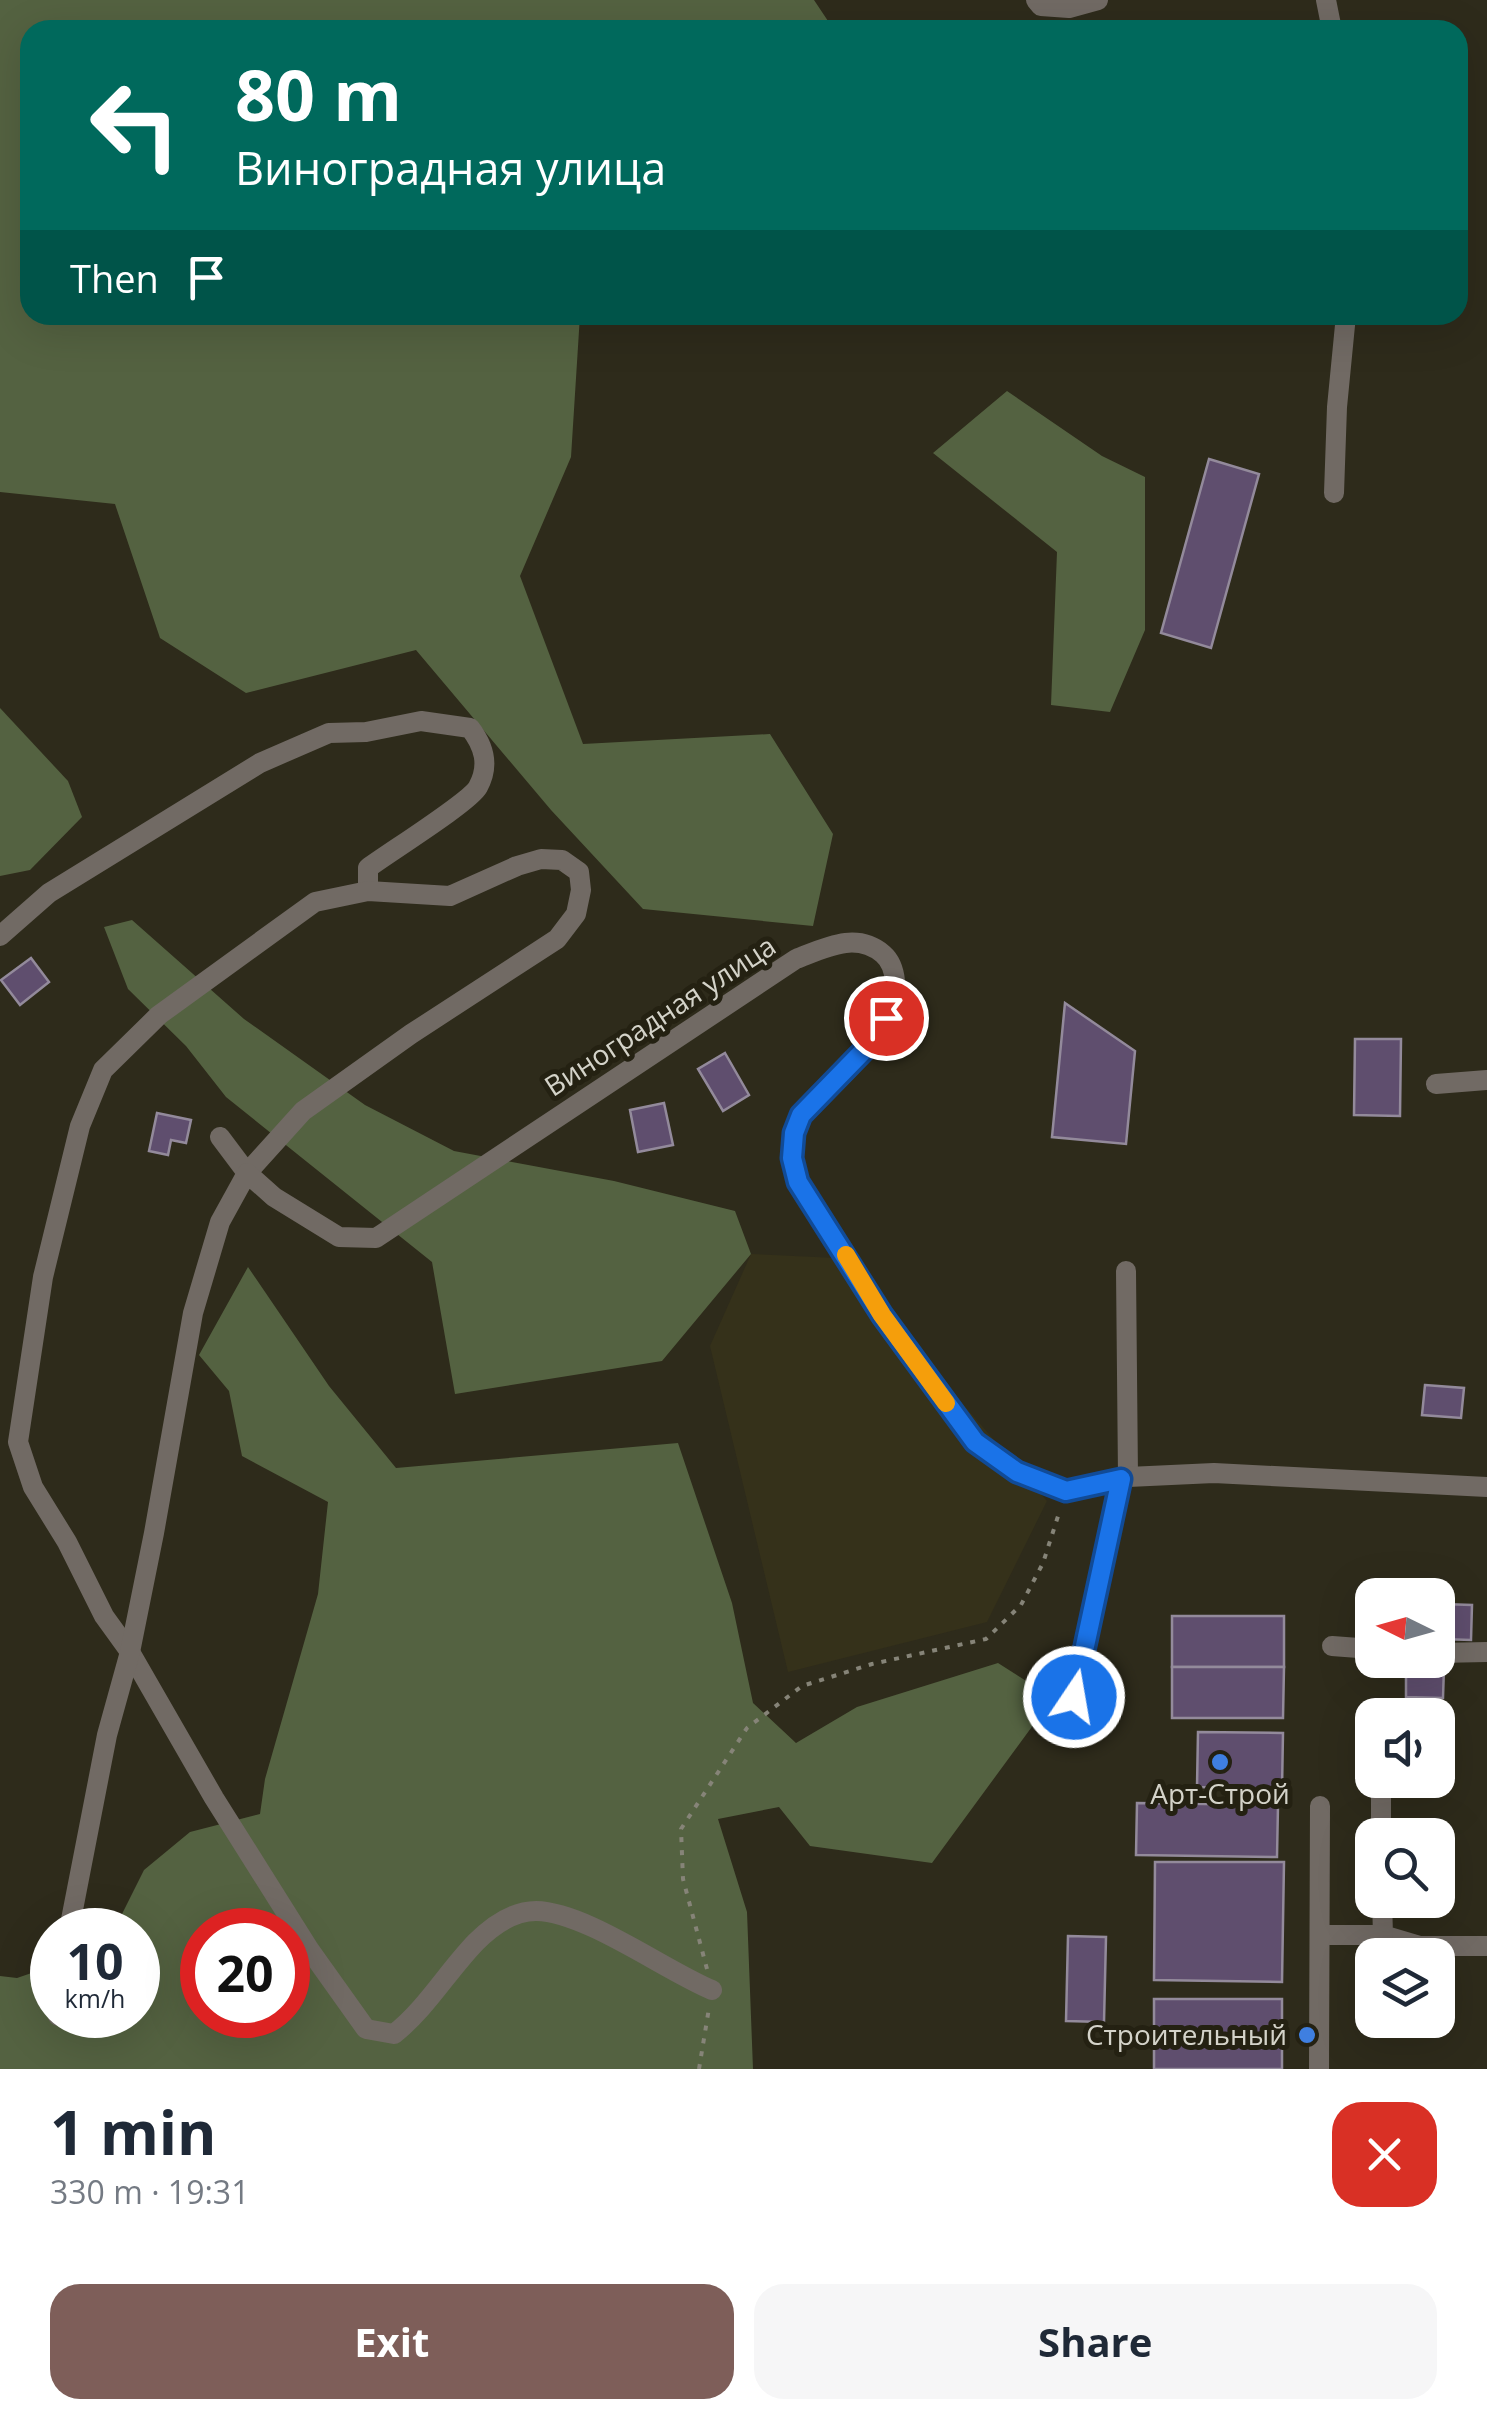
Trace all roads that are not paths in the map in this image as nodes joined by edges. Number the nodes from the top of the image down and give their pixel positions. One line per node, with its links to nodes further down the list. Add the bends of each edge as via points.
1 (1036, 0): 2 (lane, via 1070,8)
2 (1098, 0)
3 (1345, 325): 4 (lane)
4 (1334, 494)
5 (368, 891): 6 (lane, via 368,868 478,790 486,763 482,742 470,728 421,721 329,733 260,763 50,892); 10 (lane, via 450,896 541,859 562,860 580,872 581,890 576,914 557,939 303,1112); 13 (lane, via 315,902 159,1015 102,1070 80,1126 43,1278)
6 (0, 936)
7 (1487, 1080): 8 (lane)
8 (1436, 1084)
9 (220, 1137): 10 (lane, Виноградная улица)
10 (248, 1174): 14 (lane, Виноградная улица, via 340,1237 376,1238 796,959 856,942 886,956 895,996 872,1042 801,1115 792,1158 798,1182 882,1315 975,1442 1017,1472 1066,1491); 18 (lane, via 220,1222 193,1312)
11 (1126, 1271): 14 (lane)
12 (0, 1428): 13 (lane)
13 (18, 1442): 18 (lane, via 33,1487)
14 (1124, 1478): 15 (lane, via 1214,1472); 21 (lane)
15 (1487, 1487)
16 (1332, 1646): 17 (lane)
17 (1355, 1648)
18 (130, 1652): 23 (lane, via 106,1735); 28 (lane, via 214,1798 366,2030 394,2034 480,1938 506,1918 536,1911 630,1946)
19 (1487, 1652): 20 (lane)
20 (1455, 1653)
21 (1074, 1697)
22 (1320, 1806): 25 (lane)
23 (73, 1908)
24 (1382, 1918): 26 (lane)
25 (1320, 1935): 26 (lane); 29 (lane)
26 (1383, 1936): 27 (lane, via 1420,1946)
27 (1487, 1946)
28 (712, 1990)
29 (1320, 2069)

